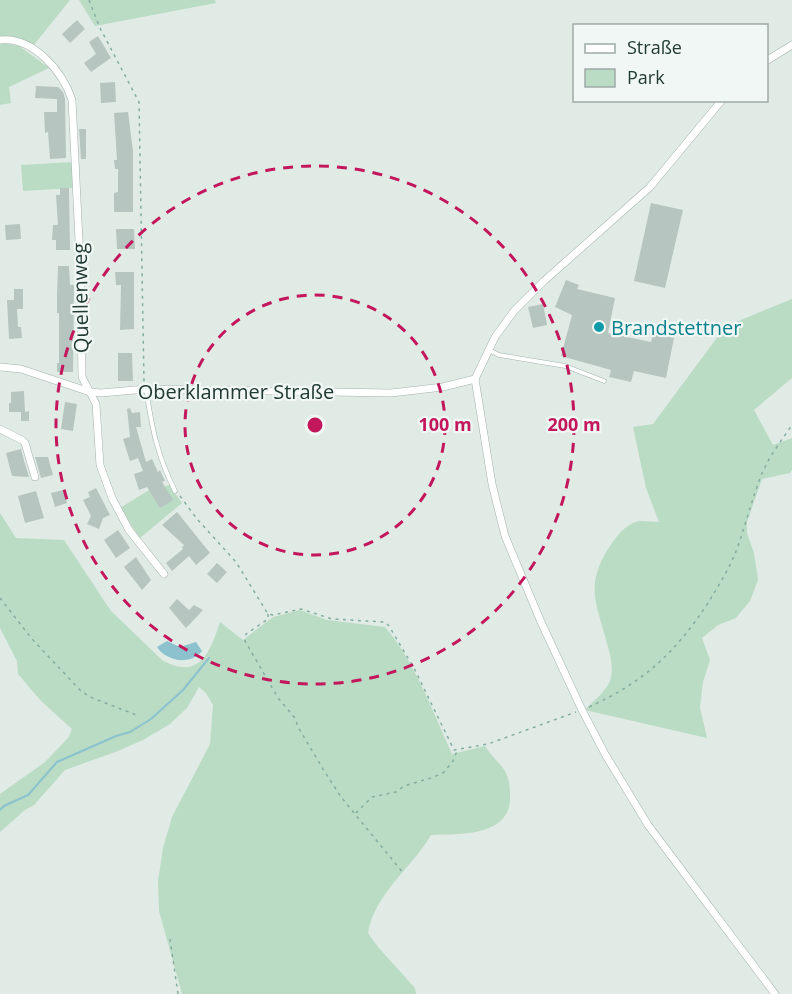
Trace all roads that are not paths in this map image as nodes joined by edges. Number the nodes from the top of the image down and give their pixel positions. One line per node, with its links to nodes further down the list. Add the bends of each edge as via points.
1 (0, 40): 10 (street, Quellenweg, via 25,45 46,60 63,79 72,100 82,377)
2 (792, 45): 3 (street)
3 (768, 60)
4 (721, 102): 5 (street, via 650,187 526,298)
5 (488, 350): 7 (street); 8 (lane, via 565,366)
6 (0, 367): 10 (street, Oberklammer Straße, via 21,369)
7 (475, 379): 9 (street, Oberklammer Straße, via 391,393); 15 (street, via 492,484 505,536 582,710 648,825)
8 (604, 381)
9 (146, 389): 10 (street, Oberklammer Straße); 13 (lane, via 154,440)
10 (90, 392): 14 (street, Quellenweg, via 96,404 100,465 112,498 129,530)
11 (0, 429): 12 (street, via 25,443)
12 (35, 477)
13 (175, 491)
14 (164, 574)
15 (775, 994)

